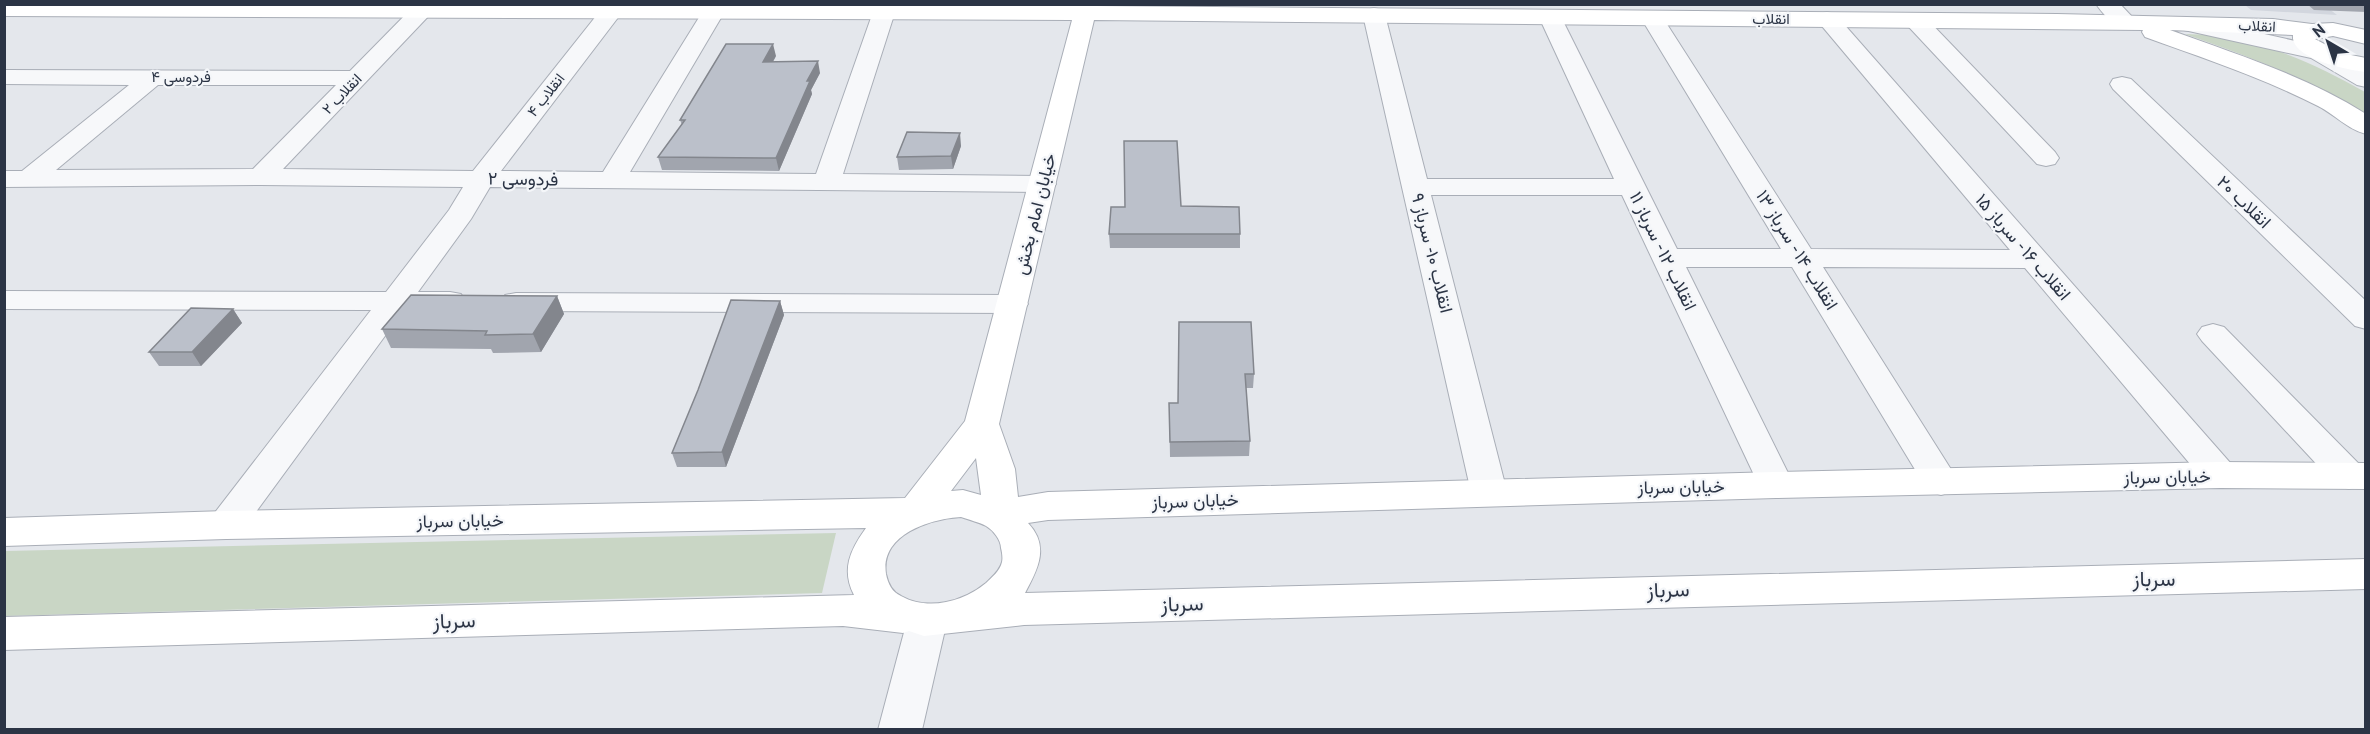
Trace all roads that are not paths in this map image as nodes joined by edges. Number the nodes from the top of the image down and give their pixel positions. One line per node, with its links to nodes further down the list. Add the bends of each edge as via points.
1 (2107, 4): 16 (street)
2 (233, 6): 3 (street, انقلاب); 5 (street, انقلاب)
3 (427, 7): 6 (street, انقلاب); 22 (street, انقلاب ۲)
4 (843, 8): 9 (street, انقلاب); 10 (street, انقلاب)
5 (4, 9)
6 (603, 9): 9 (street, انقلاب); 29 (street, انقلاب ۴)
7 (1086, 9): 10 (street, انقلاب); 11 (street, انقلاب); 32 (street, خیابان امام بخش)
8 (1429, 10): 11 (street, انقلاب); 12 (street, انقلاب)
9 (714, 11): 30 (street)
10 (884, 12): 31 (street)
11 (1374, 15): 33 (street, انقلاب ۱۰- سرباز ۹)
12 (1550, 17): 13 (street, انقلاب); 34 (street, انقلاب ۱۲ - سرباز ۱۱)
13 (1652, 18): 14 (street, انقلاب); 36 (street, انقلاب ۱۴ - سرباز ۱۳)
14 (1827, 19): 15 (street, انقلاب); 37 (street, انقلاب ۱۶ - سرباز ۱۵)
15 (1915, 20): 16 (street, انقلاب); 26 (street)
16 (2126, 22): 17 (street, انقلاب, via 2181,23 2236,33); 25 (street, via 2257,70 2328,101)
17 (2317, 31): 18 (street); 19 (street, via 2347,62); 23 (street)
18 (2362, 34)
19 (2366, 66)
20 (4, 77): 21 (street, فردوسی ۴)
21 (153, 77): 22 (street, فردوسی ۴); 28 (street)
22 (358, 78): 27 (street, انقلاب ۲)
23 (2366, 80)
24 (2122, 84): 41 (street, انقلاب ۲۰)
25 (2366, 126)
26 (2046, 158)
27 (261, 177): 28 (street, فردوسی ۲); 29 (street, فردوسی ۲)
28 (17, 179)
29 (481, 179): 30 (street, فردوسی ۲); 39 (street, انقلاب ۴, via 461,213)
30 (612, 180): 31 (street, فردوسی ۲)
31 (827, 182): 32 (street, فردوسی ۲)
32 (1042, 184): 40 (street, خیابان امام بخش)
33 (1416, 187): 34 (street); 48 (street, انقلاب ۱۰- سرباز ۹)
34 (1632, 187): 35 (street, انقلاب ۱۲ - سرباز ۱۱)
35 (1667, 258): 36 (street); 47 (street, انقلاب ۱۲ - سرباز ۱۱)
36 (1802, 258): 37 (street); 46 (street, انقلاب ۱۴ - سرباز ۱۳)
37 (2033, 259): 44 (street, انقلاب ۱۶ - سرباز ۱۵)
38 (4, 300): 39 (street)
39 (395, 301): 40 (street); 51 (street, انقلاب ۴)
40 (1012, 304): 43 (street, خیابان امام بخش)
41 (2366, 319)
42 (2213, 334): 45 (street)
43 (982, 424): 49 (street); 50 (street, via 999,475 1001,498)
44 (2220, 475): 45 (street, خیابان سرباز); 46 (street, خیابان سرباز)
45 (2357, 476)
46 (1941, 482): 47 (street, خیابان سرباز)
47 (1776, 485): 48 (street, خیابان سرباز)
48 (1489, 492): 50 (street, خیابان سرباز, via 1048,506)
49 (916, 511): 50 (street, via 939,504 963,504); 51 (street, خیابان سرباز); 55 (street, via 895,522 879,537 869,555 866,573 871,591 884,606)
50 (997, 514): 54 (street, via 1019,535 1023,554 1018,574 1004,594)
51 (226, 525): 52 (street, خیابان سرباز)
52 (4, 532)
53 (2366, 574): 54 (street, سرباز, via 1119,606)
54 (971, 614): 55 (street, via 956,619)
55 (915, 619): 56 (street, سرباز, via 843,610); 57 (street)
56 (4, 634)
57 (900, 729)

